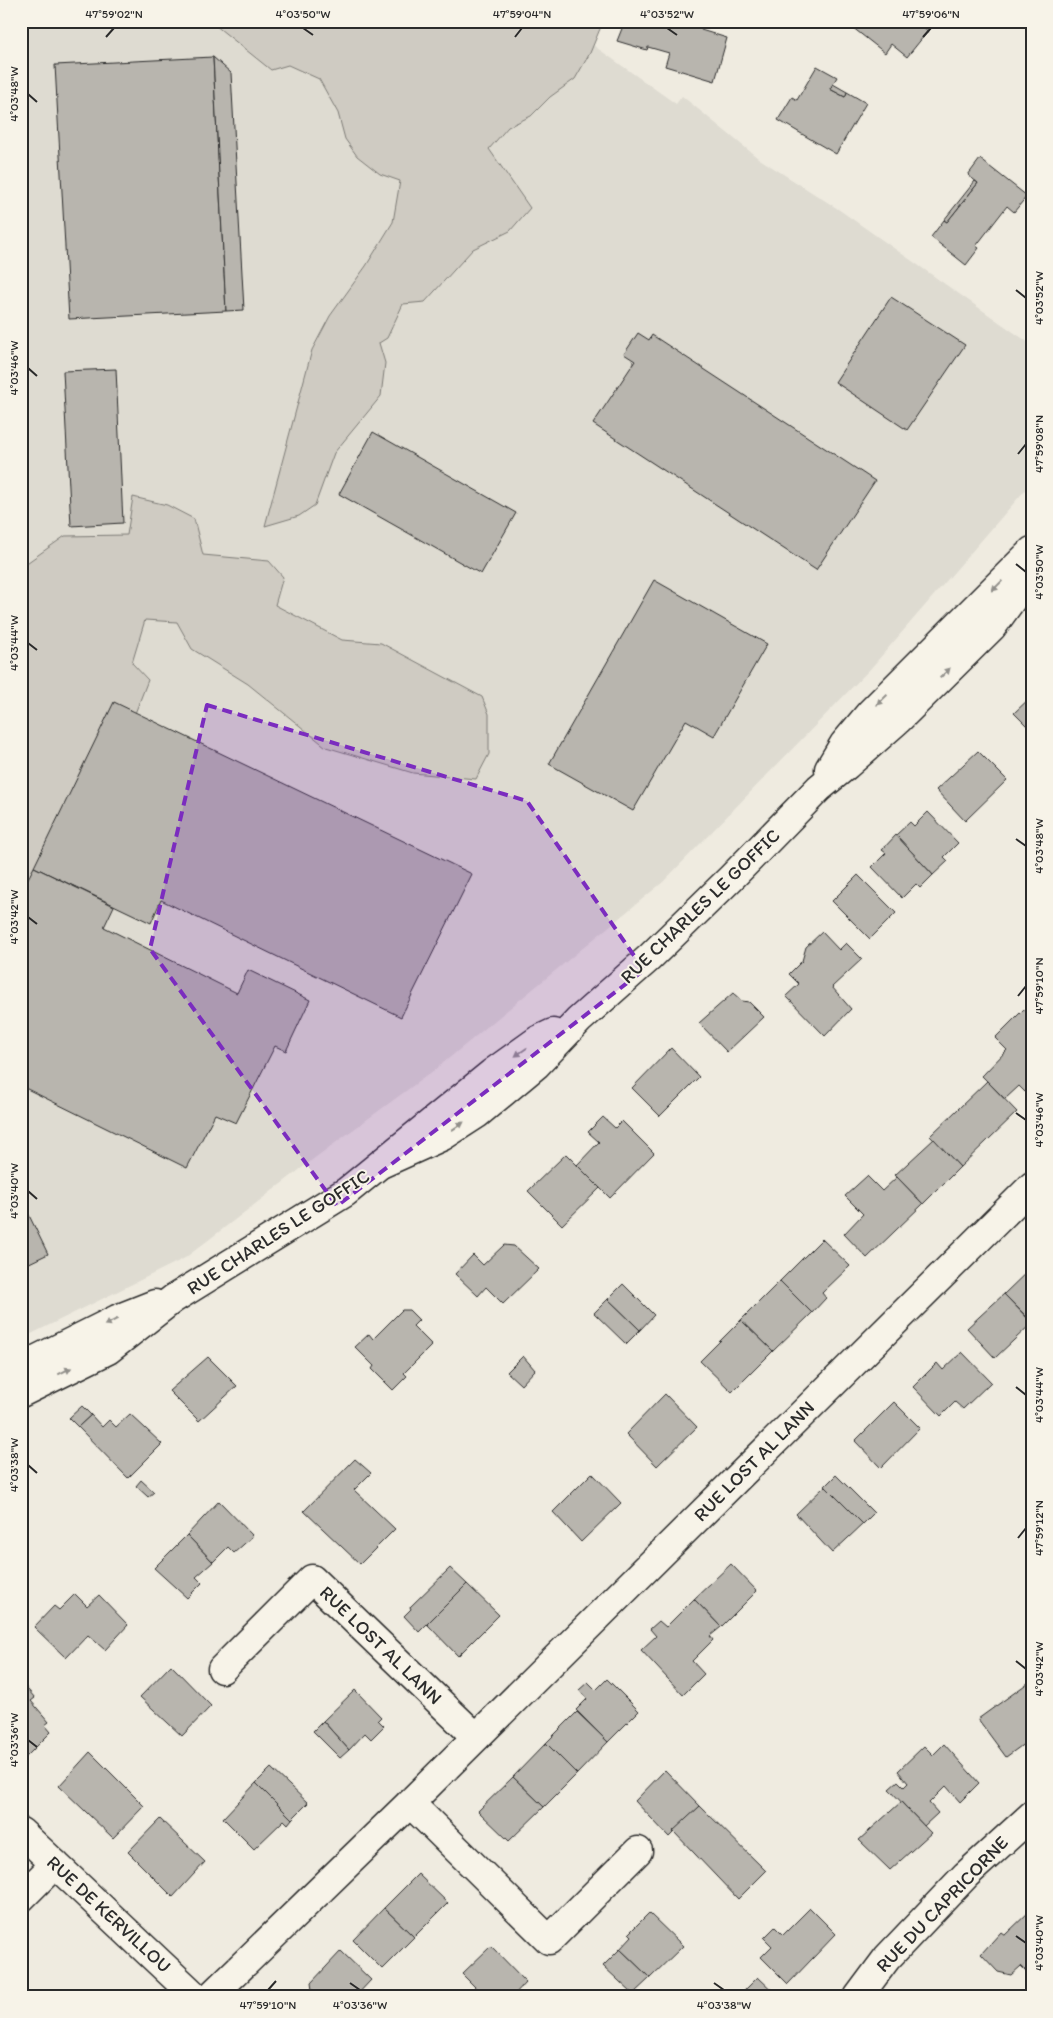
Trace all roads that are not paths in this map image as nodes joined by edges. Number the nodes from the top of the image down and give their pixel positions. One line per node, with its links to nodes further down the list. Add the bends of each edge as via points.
1 (1032, 551): 3 (street, RUE CHARLES LE GOFFIC, one-way to 3, via 870,713 844,744)
2 (1032, 572): 3 (street, RUE CHARLES LE GOFFIC, one-way to 2, via 898,720 992,627)
3 (818, 788): 5 (street, RUE CHARLES LE GOFFIC, via 731,878 579,1020 538,1040 492,1072 332,1201)
4 (1032, 1186): 9 (street, RUE LOST AL LANN)
5 (173, 1299): 6 (street, RUE CHARLES LE GOFFIC, one-way to 6, via 117,1318); 7 (street, RUE CHARLES LE GOFFIC, one-way to 5, via 108,1350)
6 (21, 1367)
7 (21, 1393)
8 (222, 1669): 9 (street, RUE LOST AL LANN, via 312,1579)
9 (476, 1737): 10 (street, RUE LOST AL LANN)
10 (410, 1803): 13 (street, via 548,1940); 17 (street, RUE LOST AL LANN)
11 (1032, 1815): 18 (street, RUE DU CAPRICORNE, via 966,1875 887,1958)
12 (21, 1832): 14 (street, RUE DE KERVILLOU)
13 (638, 1851)
14 (55, 1864): 15 (street); 16 (street, RUE DE KERVILLOU)
15 (21, 1898)
16 (196, 1997)
17 (210, 1997)
18 (858, 1997)

